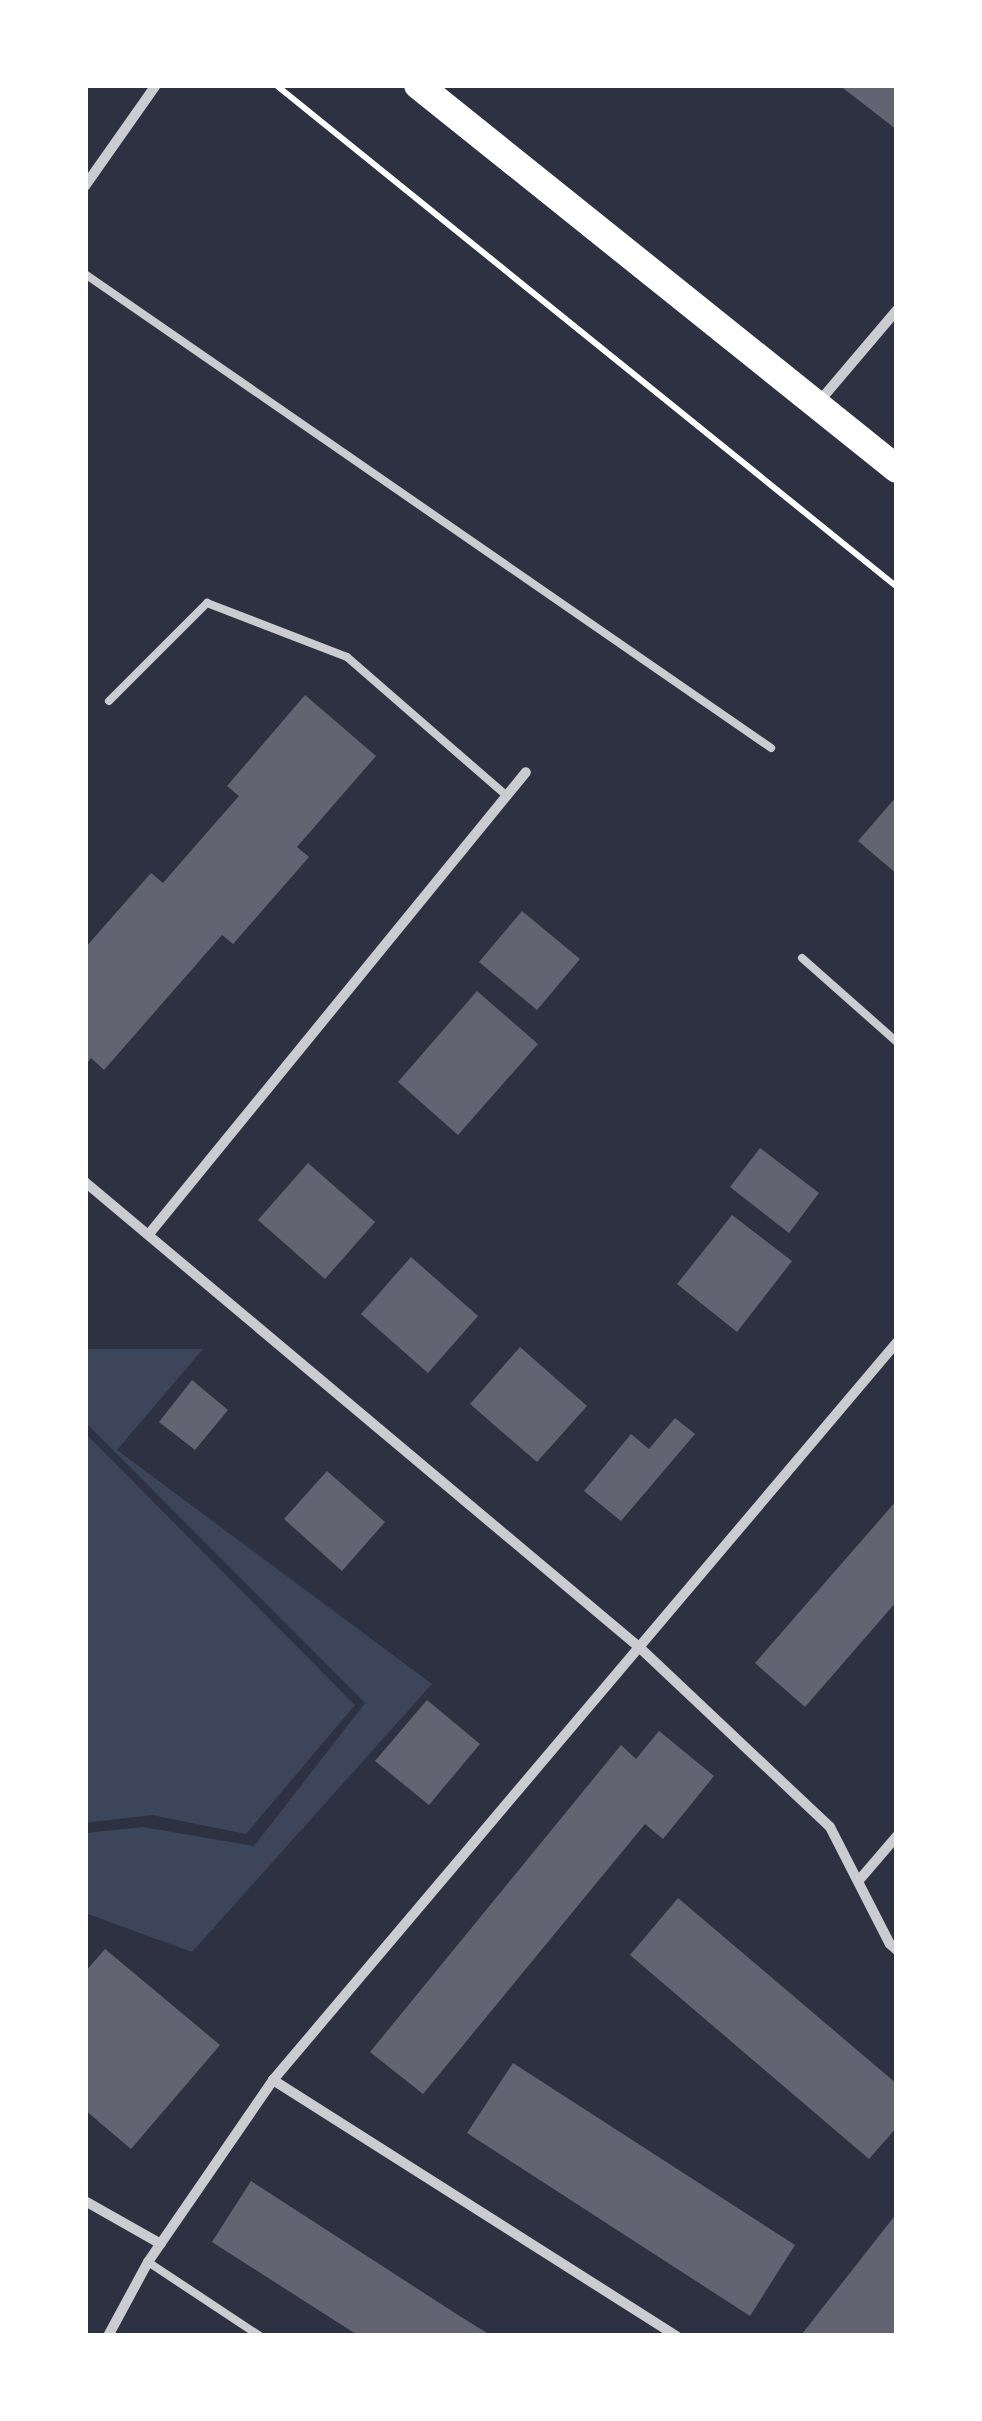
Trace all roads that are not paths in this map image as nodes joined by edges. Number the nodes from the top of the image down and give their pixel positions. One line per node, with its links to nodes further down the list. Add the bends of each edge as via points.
1 (156, 85): 3 (street)
2 (418, 85): 6 (highway)
3 (85, 186)
4 (85, 274): 9 (lane)
5 (897, 310): 6 (street)
6 (818, 403): 7 (highway)
7 (897, 469)
8 (109, 700): 11 (lane, via 207,603 347,657)
9 (772, 748)
10 (526, 772): 11 (street)
11 (507, 796): 15 (street)
12 (802, 958): 13 (lane)
13 (897, 1042)
14 (85, 1182): 15 (street)
15 (149, 1234): 17 (street)
16 (897, 1342): 17 (street)
17 (639, 1648): 19 (street, via 830,1827); 21 (street)
18 (897, 1836): 19 (street)
19 (860, 1879): 20 (street)
20 (897, 1950)
21 (273, 2080): 23 (street); 27 (street)
22 (85, 2201): 23 (street)
23 (161, 2244): 24 (street)
24 (148, 2262): 25 (street); 26 (lane)
25 (108, 2336)
26 (260, 2336)
27 (678, 2336)

